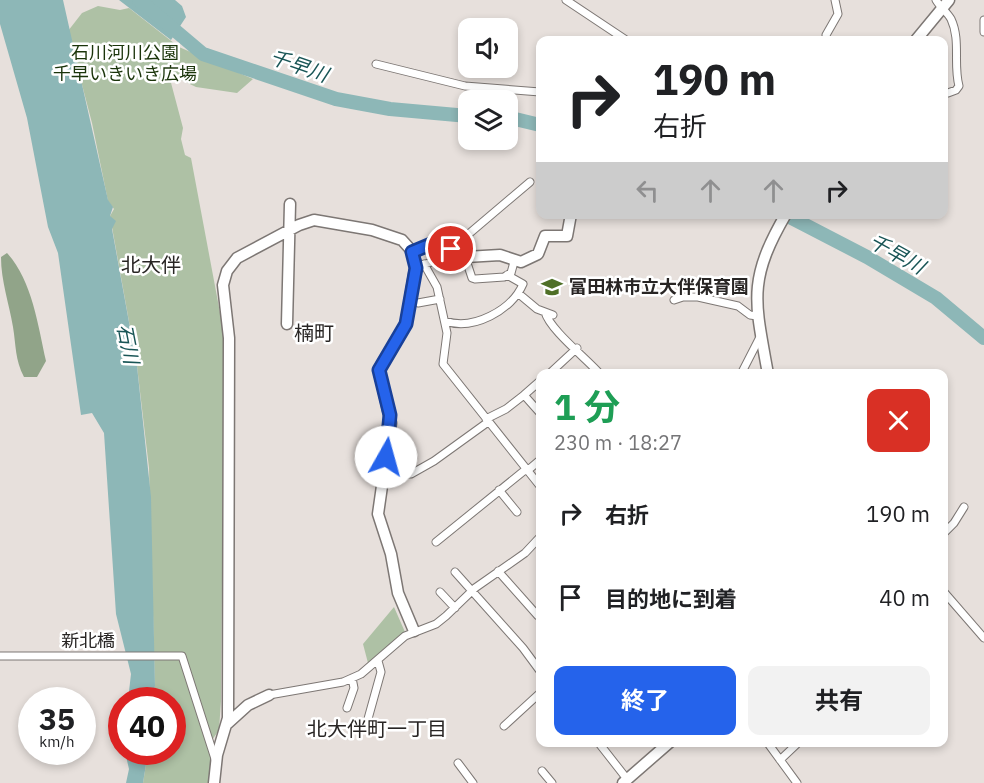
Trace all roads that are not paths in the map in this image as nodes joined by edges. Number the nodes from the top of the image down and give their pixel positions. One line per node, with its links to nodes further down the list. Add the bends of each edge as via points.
1 (566, 0): 6 (street)
2 (835, 0): 7 (street, via 838,14)
3 (943, 3): 8 (street); 11 (street, via 957,41 959,86)
4 (984, 20): 5 (street)
5 (984, 32)
6 (620, 36)
7 (826, 36)
8 (919, 36)
9 (376, 64): 10 (street, via 465,86)
10 (536, 92)
11 (948, 93)
12 (530, 182): 17 (street)
13 (290, 204): 16 (street)
14 (570, 219): 19 (street, via 567,236 545,236 538,254)
15 (783, 219): 28 (street, via 759,270)
16 (287, 231): 18 (street, via 308,221 327,221 396,236); 30 (street); 67 (street, via 237,258 223,285 229,338)
17 (451, 249): 18 (street, via 436,242); 19 (street, via 466,257 505,255)
18 (412, 252): 20 (street)
19 (514, 262): 21 (street)
20 (420, 265): 21 (street, via 442,254 468,266 471,278); 23 (street, via 435,281); 25 (street)
21 (507, 275): 22 (street, via 524,284)
22 (519, 294): 26 (street); 29 (street, via 489,317 451,324)
23 (440, 299): 25 (street); 29 (street)
24 (674, 300): 28 (street, via 698,297)
25 (411, 301): 43 (street, via 403,333 379,370 391,423)
26 (545, 312): 27 (street); 32 (street, via 566,341)
27 (553, 315)
28 (758, 315): 31 (street)
29 (444, 321): 40 (street, via 448,339 443,364)
30 (287, 324)
31 (761, 335): 35 (street); 36 (street)
32 (576, 348): 33 (street); 34 (street)
33 (554, 369)
34 (595, 369)
35 (744, 369)
36 (767, 369)
37 (536, 384): 38 (street)
38 (524, 395): 39 (street); 40 (street)
39 (536, 408)
40 (487, 420): 42 (street); 43 (street, via 411,474)
41 (536, 463): 42 (street)
42 (526, 470): 44 (street); 45 (street)
43 (384, 474): 58 (street, via 378,514 398,593)
44 (536, 481)
45 (499, 490): 47 (street); 50 (street)
46 (964, 507): 48 (street)
47 (517, 512)
48 (948, 529)
49 (536, 541): 52 (street)
50 (436, 542)
51 (455, 572): 53 (street)
52 (498, 572): 53 (street); 57 (street)
53 (472, 591): 56 (street); 62 (street)
54 (440, 592): 56 (street)
55 (948, 597): 59 (street)
56 (455, 608): 58 (street, via 436,624)
57 (536, 615)
58 (414, 631): 61 (street)
59 (984, 638)
60 (0, 656): 75 (street, 新北橋, via 182,656)
61 (378, 661): 63 (street); 68 (street, via 381,672)
62 (536, 666)
63 (352, 678): 64 (street); 66 (street, via 354,688)
64 (269, 695): 67 (street, via 248,705)
65 (536, 697): 69 (street)
66 (347, 708)
67 (227, 724): 75 (street)
68 (366, 726)
69 (504, 726)
70 (602, 747): 78 (street)
71 (665, 747): 78 (street)
72 (771, 747): 74 (street)
73 (794, 747): 74 (street)
74 (780, 760): 82 (street)
75 (216, 762): 79 (street)
76 (458, 763): 80 (street)
77 (542, 771): 81 (street)
78 (629, 780)
79 (214, 783)
80 (473, 783)
81 (552, 783)
82 (797, 783)

